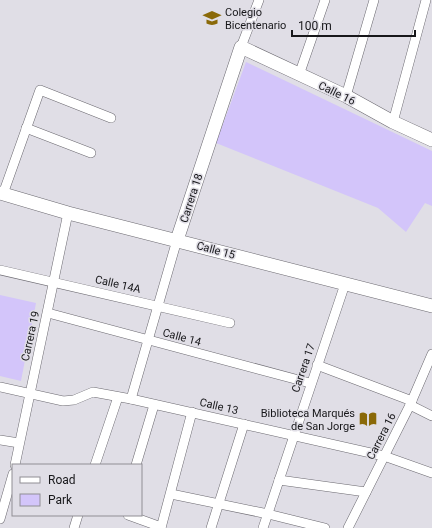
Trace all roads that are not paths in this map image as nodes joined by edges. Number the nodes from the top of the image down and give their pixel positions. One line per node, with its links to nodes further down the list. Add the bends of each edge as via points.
1 (259, 0): 5 (street, Carrera 18)
2 (325, 0): 6 (street)
3 (374, 0): 7 (street)
4 (426, 1): 9 (street)
5 (241, 47): 6 (street, Calle 16); 15 (street, Carrera 18)
6 (299, 75): 7 (street, Calle 16)
7 (346, 96): 9 (street, Calle 16)
8 (111, 118): 10 (street, via 40,90)
9 (393, 122): 11 (street, Calle 16)
10 (26, 128): 12 (street); 13 (street)
11 (432, 140)
12 (91, 153)
13 (1, 194): 14 (street, Calle 15)
14 (68, 213): 15 (street, Calle 15); 17 (street, Carrera 19)
15 (177, 240): 18 (street, Calle 15); 19 (street, Carrera 18)
16 (0, 270): 17 (street, Calle 14A)
17 (54, 281): 19 (street, Calle 14A); 21 (street, Carrera 19)
18 (345, 284): 20 (street, Calle 15); 25 (street, Carrera 17)
19 (159, 306): 22 (street, Calle 14A); 23 (street, Carrera 18)
20 (432, 306)
21 (48, 313): 23 (street, Calle 14); 28 (street, Carrera 19)
22 (230, 323)
23 (147, 340): 26 (street, Calle 14); 30 (street, Carrera 18)
24 (432, 354): 31 (street, Carrera 16)
25 (317, 365): 26 (street, Carrera 17); 31 (street)
26 (310, 383): 36 (street, Carrera 17)
27 (0, 387): 28 (street, Calle 13)
28 (30, 394): 29 (street, Calle 13, via 63,401 74,400 93,392); 38 (street, Carrera 19)
29 (118, 397): 30 (street, Calle 13); 41 (street)
30 (131, 399): 32 (street, Calle 13)
31 (411, 403): 34 (street); 39 (street, Carrera 16)
32 (154, 405): 33 (street, Calle 13); 42 (street)
33 (192, 412): 35 (street, Calle 13); 48 (street)
34 (432, 416)
35 (244, 424): 36 (street, Calle 13); 49 (street)
36 (293, 435): 39 (street, Calle 13); 45 (street, Carrera 17)
37 (0, 440): 38 (street)
38 (19, 443): 40 (street, Carrera 19)
39 (384, 456): 43 (street, Calle 13); 47 (street, Carrera 16)
40 (15, 464)
41 (95, 464)
42 (136, 464)
43 (432, 473)
44 (12, 477): 46 (street)
45 (279, 480): 47 (street); 50 (street, Carrera 17)
46 (8, 491): 53 (street)
47 (366, 492): 59 (street, Carrera 16)
48 (171, 494): 49 (street); 54 (street)
49 (219, 504): 50 (street); 56 (street)
50 (268, 514): 57 (street, Carrera 17); 58 (street)
51 (78, 516): 55 (street)
52 (131, 516): 54 (street)
53 (0, 519)
54 (161, 527)
55 (74, 528)
56 (211, 528)
57 (263, 528)
58 (324, 528)
59 (348, 528)

